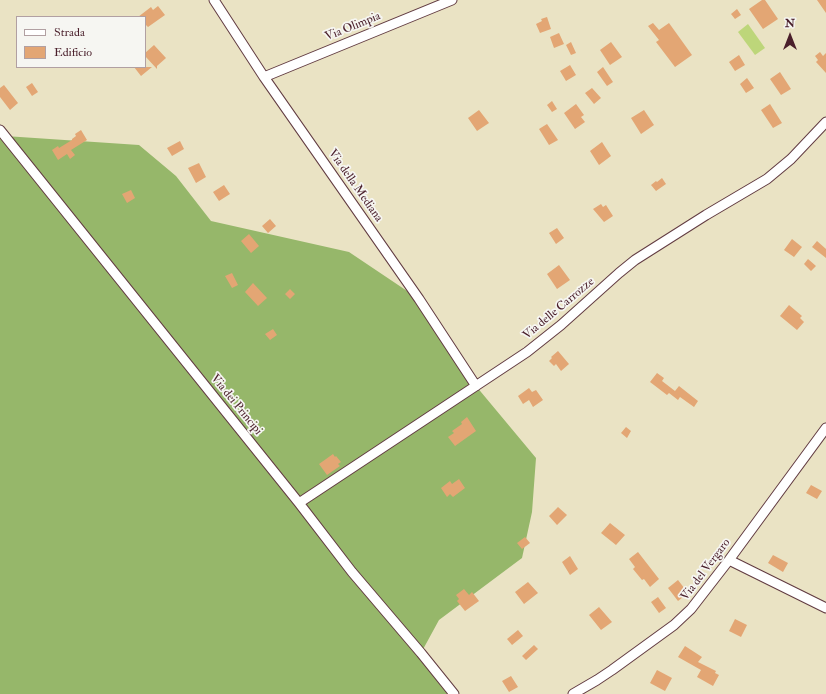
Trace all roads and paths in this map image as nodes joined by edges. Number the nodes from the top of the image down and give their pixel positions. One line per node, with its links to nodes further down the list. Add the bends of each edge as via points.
1 (214, 0): 3 (street, Via della Mediana)
2 (452, 0): 3 (street, Via Olimpia)
3 (264, 77): 6 (street, Via della Mediana, via 419,299)
4 (826, 122): 6 (street, Via delle Carrozze, via 791,159 767,179 635,260 539,343)
5 (0, 130): 8 (street, Via dei Principi)
6 (476, 386): 8 (street, Via delle Carrozze)
7 (826, 428): 9 (street, Via del Vergaro)
8 (299, 503): 11 (street, Via dei Principi, via 352,572)
9 (729, 560): 10 (street); 12 (street, Via del Vergaro, via 697,603 681,619 602,677)
10 (826, 608)
11 (454, 694)
12 (573, 694)

